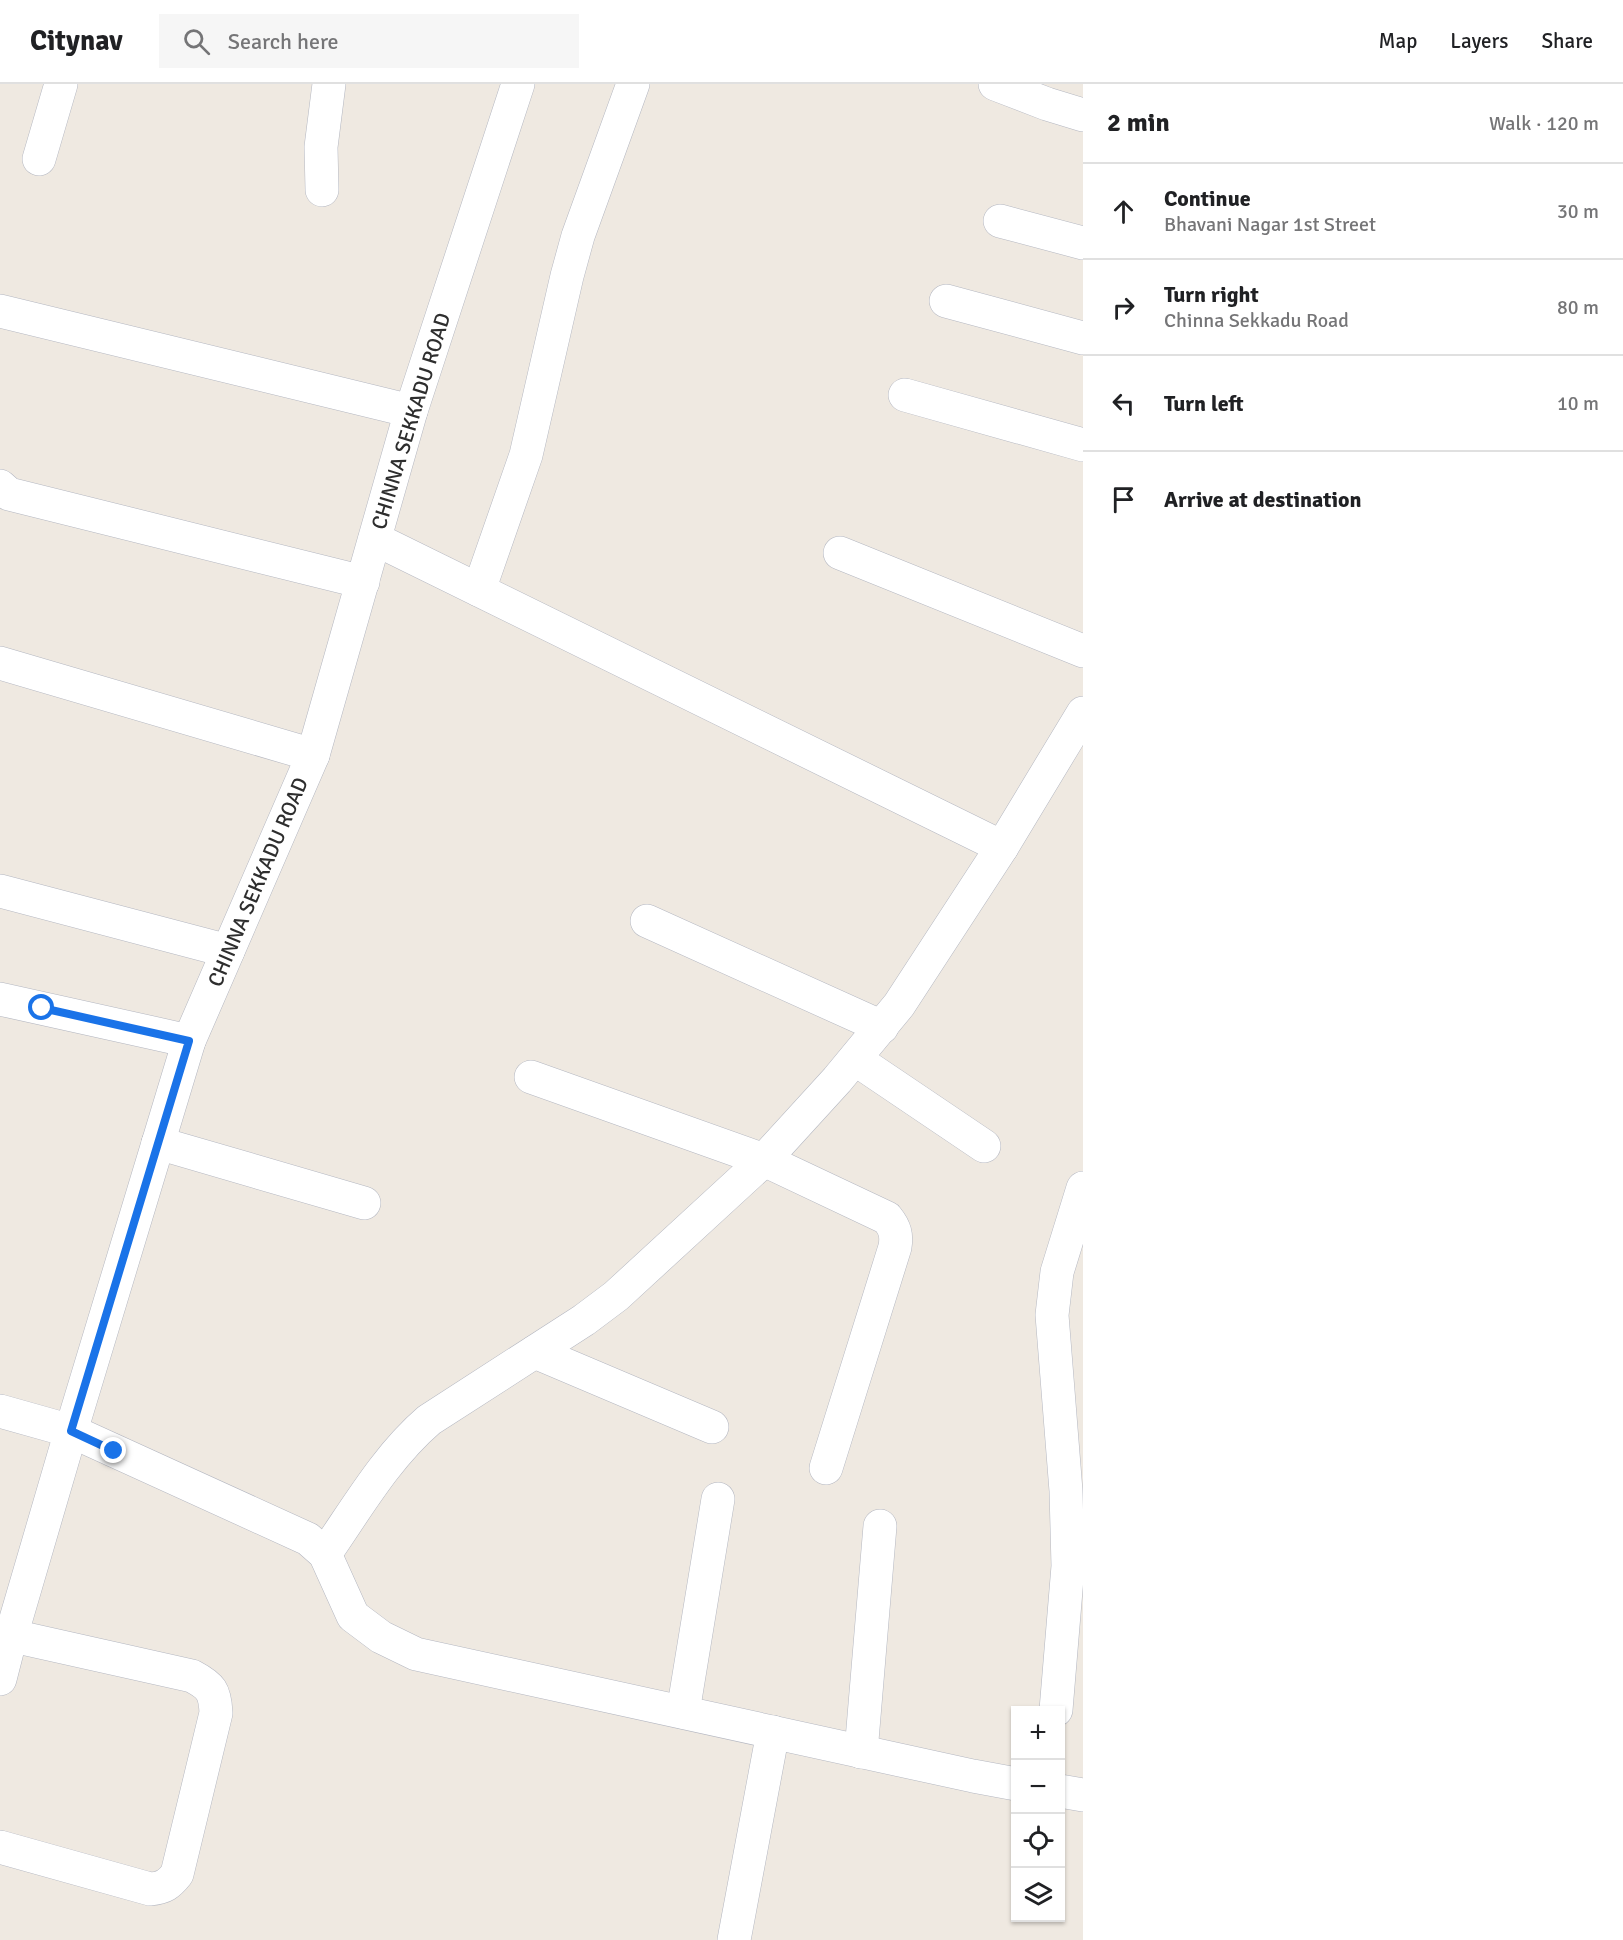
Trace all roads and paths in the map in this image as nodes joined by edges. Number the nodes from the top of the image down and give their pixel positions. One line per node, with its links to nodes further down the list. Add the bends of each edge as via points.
1 (61, 84): 7 (street)
2 (329, 84): 8 (street, via 321,147)
3 (633, 84): 21 (street, via 578,236 526,455)
4 (995, 84): 6 (street)
5 (514, 85): 15 (street, CHINNA SEKKADU ROAD)
6 (1083, 115)
7 (39, 159)
8 (322, 190)
9 (1000, 221): 10 (street)
10 (1083, 243)
11 (946, 301): 13 (street)
12 (0, 311): 15 (street)
13 (1083, 338)
14 (905, 394): 16 (street)
15 (411, 411): 18 (street, CHINNA SEKKADU ROAD)
16 (1083, 446)
17 (0, 486): 20 (street, via 9,494)
18 (375, 539): 20 (street, CHINNA SEKKADU ROAD); 21 (street)
19 (840, 553): 22 (street)
20 (363, 582): 25 (street, CHINNA SEKKADU ROAD)
21 (479, 590): 26 (street)
22 (1083, 651)
23 (0, 663): 25 (street)
24 (1083, 712): 26 (street)
25 (313, 755): 29 (street, CHINNA SEKKADU ROAD)
26 (1002, 847): 31 (street)
27 (0, 891): 29 (street)
28 (647, 921): 31 (street)
29 (228, 951): 32 (street, CHINNA SEKKADU ROAD)
30 (0, 999): 32 (street)
31 (882, 1027): 33 (street)
32 (189, 1041): 35 (street, CHINNA SEKKADU ROAD)
33 (855, 1059): 36 (street); 37 (street)
34 (531, 1077): 37 (street)
35 (158, 1143): 39 (street); 43 (street, CHINNA SEKKADU ROAD)
36 (984, 1146)
37 (764, 1160): 40 (street, via 616,1296); 44 (street, via 887,1218 894,1226 895,1247)
38 (1083, 1188): 50 (street, via 1053,1296 1068,1566)
39 (364, 1203)
40 (535, 1352): 42 (street); 47 (street, via 409,1437)
41 (0, 1411): 43 (street)
42 (712, 1427)
43 (71, 1431): 47 (street, via 308,1539); 48 (street, CHINNA SEKKADU ROAD)
44 (825, 1468)
45 (718, 1499): 51 (street)
46 (880, 1526): 53 (street)
47 (325, 1554): 51 (street, via 353,1616 381,1637 416,1653)
48 (5, 1635): 49 (street, CHINNA SEKKADU ROAD); 57 (street, via 192,1676 206,1683 215,1696 216,1713 177,1874 162,1888 150,1889)
49 (0, 1679)
50 (1056, 1706)
51 (683, 1712): 52 (street)
52 (773, 1732): 53 (street); 58 (street)
53 (861, 1752): 54 (street)
54 (1011, 1783)
55 (1065, 1792): 56 (street)
56 (1083, 1795)
57 (0, 1847)
58 (734, 1940)

